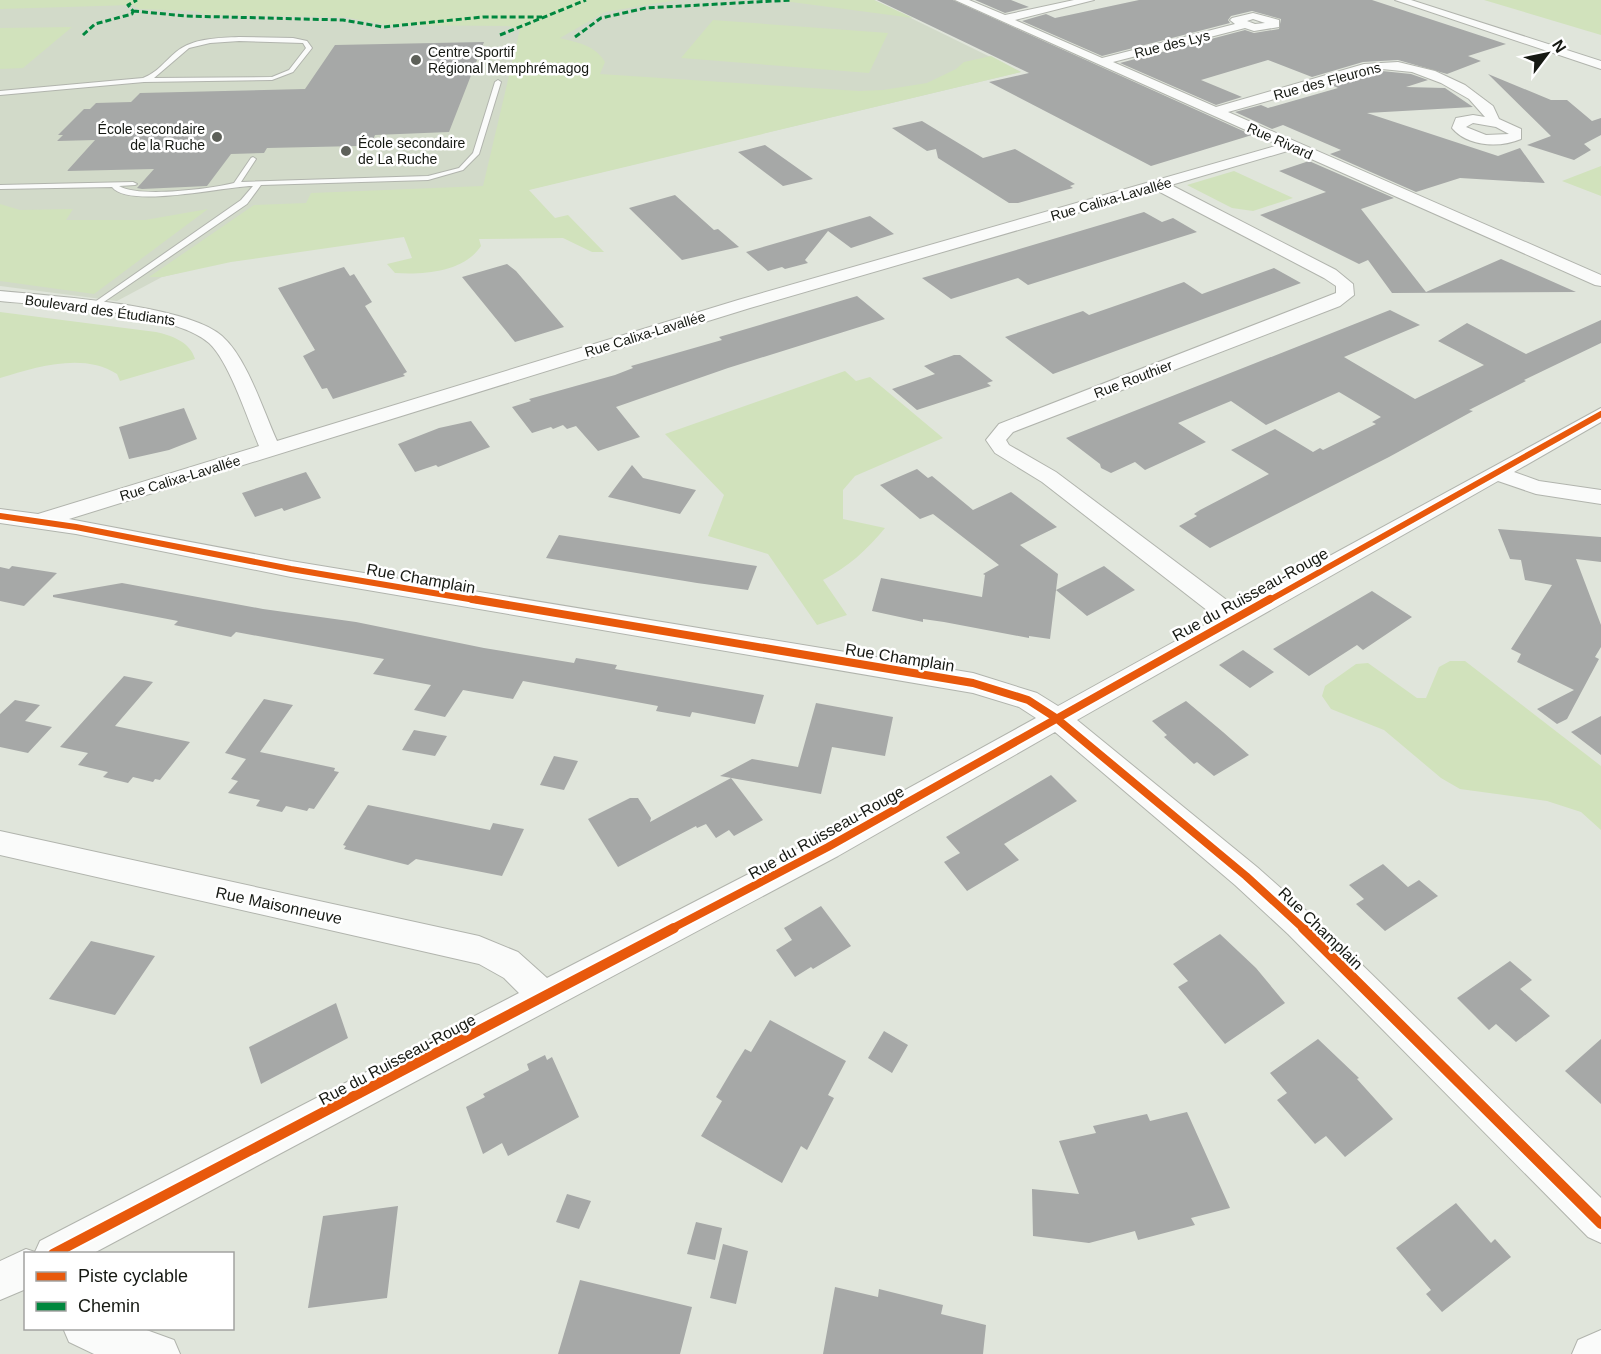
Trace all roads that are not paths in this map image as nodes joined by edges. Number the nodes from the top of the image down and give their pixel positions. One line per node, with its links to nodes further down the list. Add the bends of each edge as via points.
1 (960, 0): 4 (street, Rue Rivard)
2 (1089, 0): 4 (street)
3 (1400, 0): 7 (street)
4 (1004, 20): 6 (street, Rue Rivard)
5 (1243, 25): 6 (street, Rue des Lys)
6 (1100, 62): 11 (street, Rue Rivard)
7 (1601, 64)
8 (144, 80): 8 (lane, via 272,79 293,72 309,46 293,40 201,43 185,48 155,76); 10 (lane)
9 (498, 82): 15 (lane, via 477,154 469,164 452,173 417,179)
10 (0, 93)
11 (1215, 112): 12 (street, Rue des Fleurons, via 1368,67 1389,65 1467,88 1490,111); 13 (street, Rue Rivard)
12 (1491, 120)
13 (1291, 146): 19 (street, Rue Calixa-Lavallée); 21 (street, Rue Rivard)
14 (253, 159): 18 (lane)
15 (259, 183): 18 (lane); 23 (lane, via 244,202)
16 (114, 184): 17 (lane); 18 (lane, via 118,190 132,193 208,191); 20 (lane)
17 (133, 184)
18 (236, 184)
19 (1159, 185): 25 (street, Rue Calixa-Lavallée, via 736,306); 31 (street, Rue Routhier, via 1330,274 1344,284 1345,295 1006,428 996,440 1002,449 1060,485)
20 (0, 187)
21 (1601, 281)
22 (0, 296): 23 (street, Boulevard des Étudiants)
23 (92, 308): 25 (street, Boulevard des Étudiants, via 170,319 207,332 227,357)
24 (1601, 414): 26 (street, Rue du Ruisseau-Rouge)
25 (271, 450): 29 (street, Rue Calixa-Lavallée)
26 (1496, 473): 27 (street, via 1543,489); 31 (street, Rue du Ruisseau-Rouge)
27 (1601, 497)
28 (0, 516): 29 (street, Rue Champlain)
29 (36, 521): 30 (street, Rue Calixa-Lavallée); 32 (street, Rue Champlain, via 291,569 973,683 1028,700)
30 (0, 529)
31 (1234, 618): 32 (street, Rue du Ruisseau-Rouge)
32 (1056, 718): 34 (street, Rue du Ruisseau-Rouge, via 828,847); 35 (street, Rue Champlain, via 1299,924)
33 (0, 843): 34 (street, Rue Maisonneuve, via 479,950 522,972)
34 (542, 998): 36 (street, Rue du Ruisseau-Rouge)
35 (1601, 1224)
36 (57, 1252)
37 (24, 1269): 38 (street)
38 (0, 1281)
39 (85, 1330): 41 (street)
40 (1601, 1350): 42 (street)
41 (160, 1354)
42 (1592, 1354)

